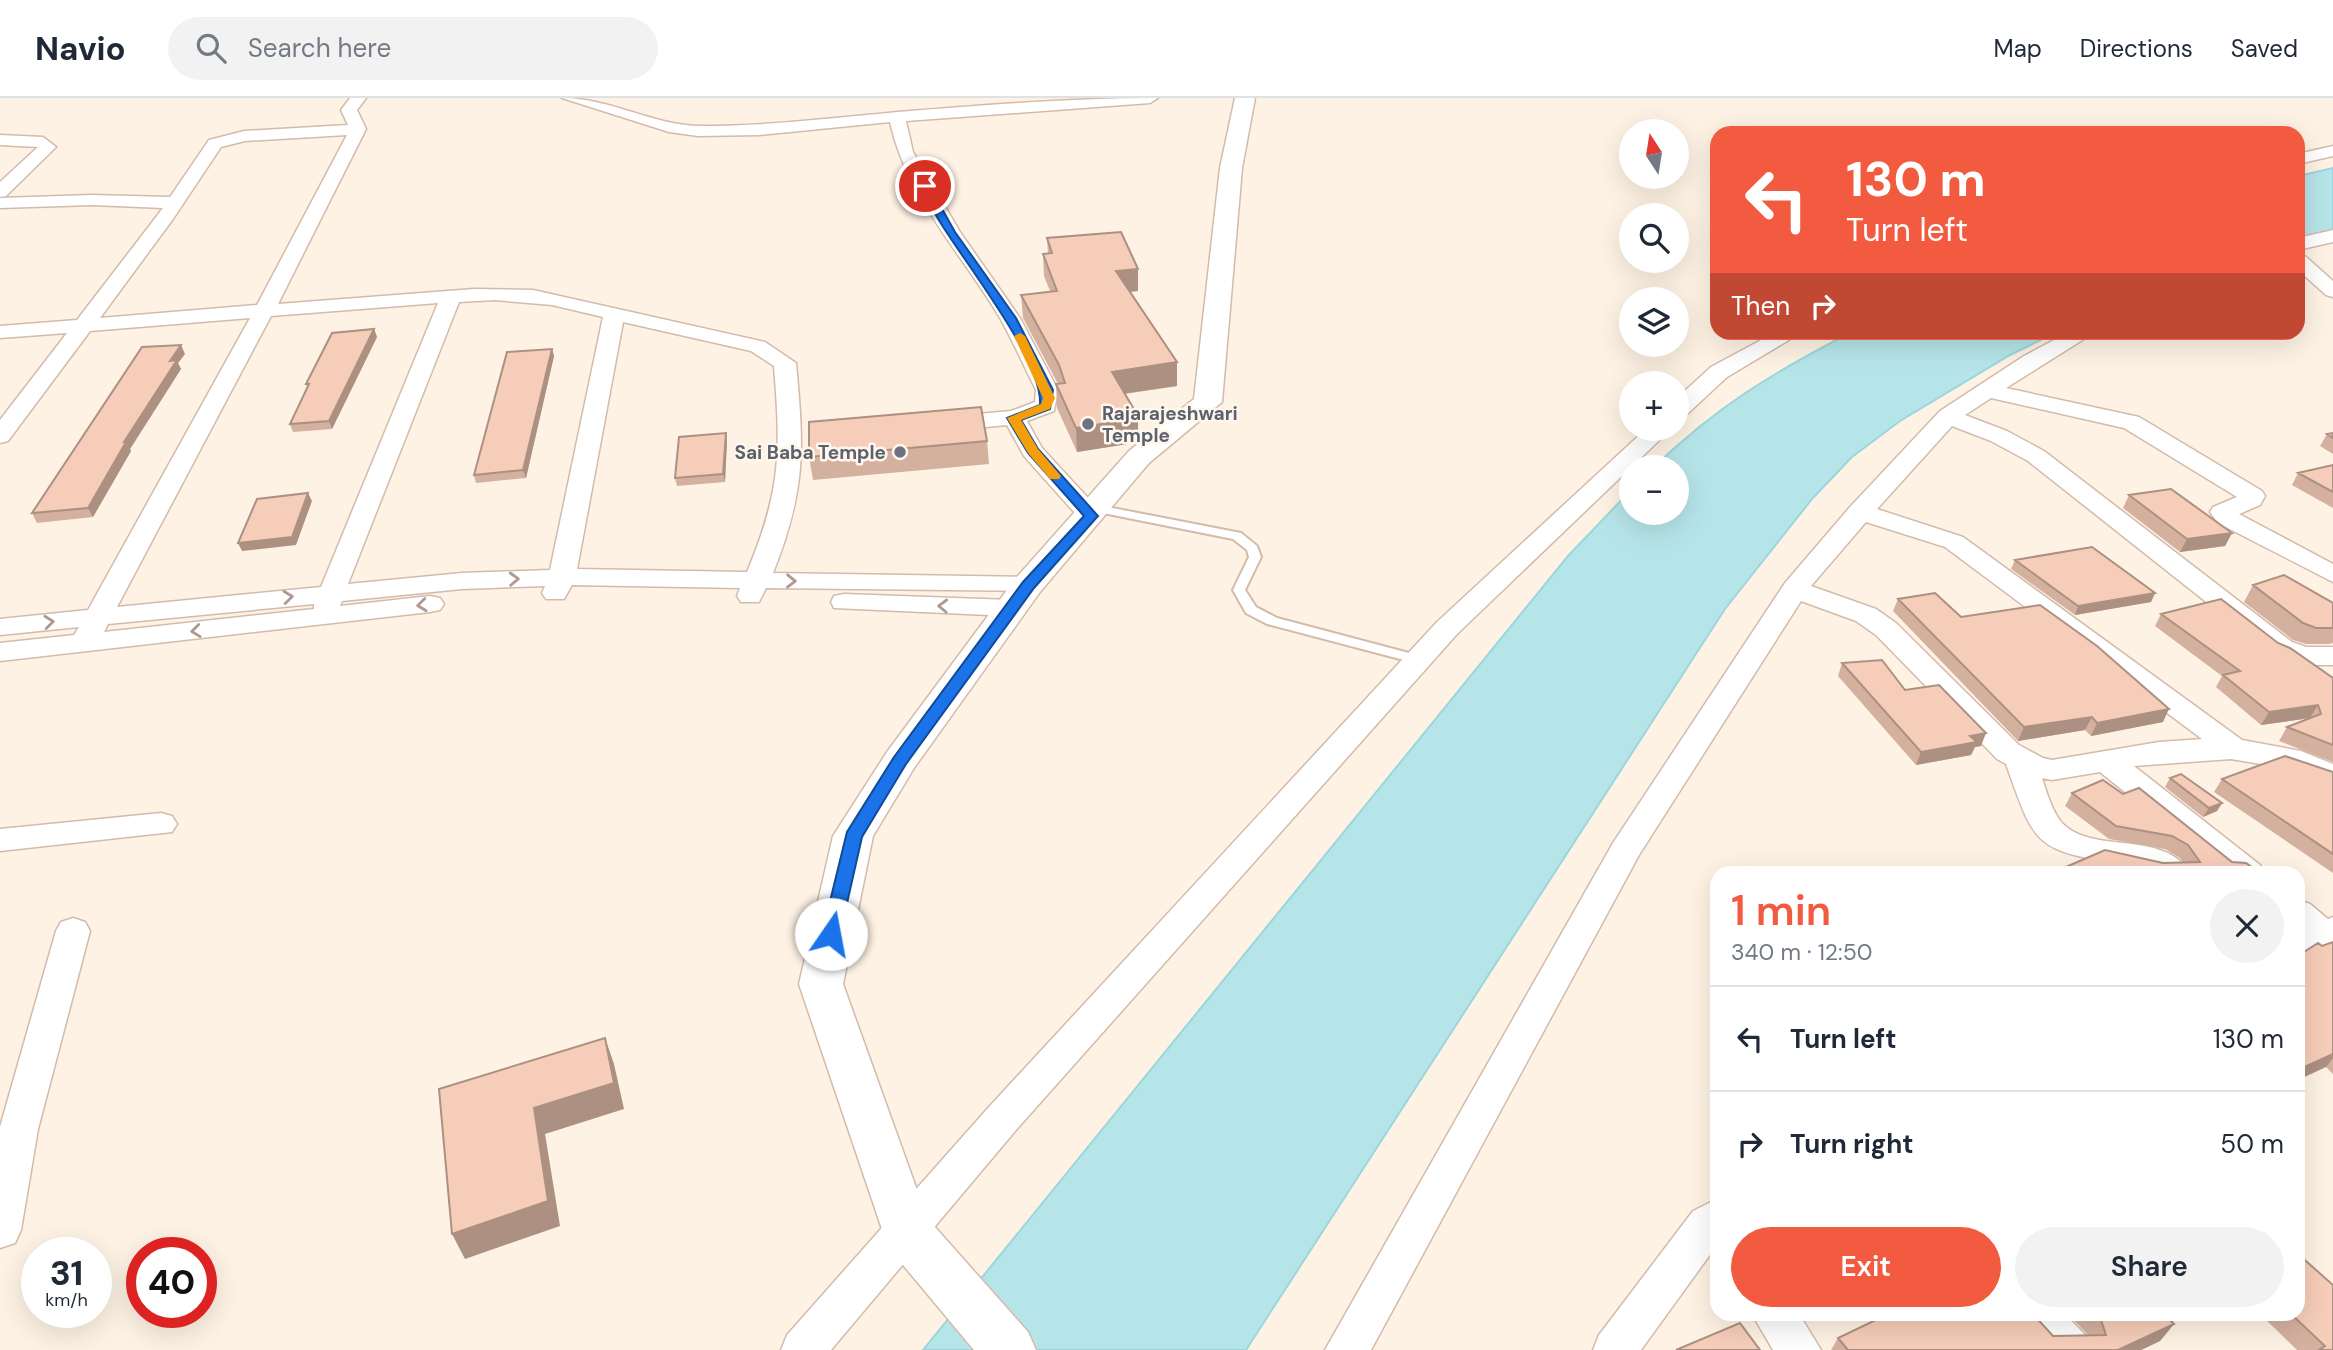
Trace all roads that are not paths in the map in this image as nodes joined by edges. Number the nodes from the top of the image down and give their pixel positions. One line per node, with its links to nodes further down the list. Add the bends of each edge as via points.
1 (358, 98): 6 (street, via 349,110)
2 (570, 98): 5 (street, via 675,129 698,131)
3 (1150, 98): 5 (street)
4 (1245, 98): 33 (street, via 1231,168 1208,402 1139,457)
5 (897, 117): 27 (street, via 905,152 951,232 1010,318 1047,390 1046,407)
6 (358, 129): 12 (street, via 221,140); 18 (street)
7 (0, 140): 10 (street, via 43,142 48,147)
8 (2333, 151): 9 (street)
9 (2305, 157)
10 (0, 192)
11 (0, 203): 12 (street)
12 (175, 203): 20 (street)
13 (2333, 236): 14 (street)
14 (2305, 242)
15 (2305, 266): 16 (street)
16 (2333, 291)
17 (451, 296): 18 (street); 19 (street, via 545,296); 40 (street)
18 (264, 311): 20 (street); 41 (street)
19 (614, 314): 31 (street, via 758,346 774,354 785,363); 36 (street)
20 (80, 326): 21 (street); 30 (street)
21 (0, 332)
22 (1777, 340): 25 (street, via 1719,372)
23 (2070, 340): 24 (street)
24 (1987, 390): 26 (street); 35 (street, via 2115,417 2151,432 2253,496 2222,512 2227,518)
25 (1689, 400)
26 (1948, 416): 34 (street); 45 (street, via 2036,456 2283,648 2302,656)
27 (1014, 418): 28 (street); 33 (street, via 1032,451)
28 (916, 426)
29 (819, 435): 31 (street)
30 (0, 436)
31 (791, 437): 37 (street, via 785,503)
32 (1645, 441): 46 (street, via 1447,628)
33 (1094, 512): 39 (street); 46 (lane, via 1237,536 1253,549 1255,557 1239,590 1251,610 1272,621)
34 (1859, 512): 38 (street); 47 (street, via 1954,542)
35 (2333, 574)
36 (558, 587): 37 (street); 40 (street, via 426,604)
37 (753, 589): 39 (street)
38 (1794, 589): 48 (street, via 1866,615 1886,629); 63 (street, via 1625,852)
39 (1020, 597): 58 (street, via 900,761 853,836 821,984)
40 (327, 604): 41 (street, one-way to 40); 43 (street, one-way to 43)
41 (98, 617): 42 (street, one-way to 41); 43 (street)
42 (0, 627)
43 (84, 643): 44 (street)
44 (0, 652)
45 (2333, 656)
46 (1419, 660): 58 (street, via 1002,1119)
47 (2231, 746): 49 (street); 50 (street, via 2308,762)
48 (2020, 760): 49 (street, via 2052,770); 53 (street, via 2042,816 2064,843 2132,853)
49 (2107, 761): 54 (street)
50 (2333, 776)
51 (161, 824): 52 (street)
52 (0, 840)
53 (2163, 866)
54 (2239, 866)
55 (73, 931): 56 (street, via 19,1129)
56 (0, 1230)
57 (1710, 1231): 64 (street)
58 (919, 1246): 61 (street); 62 (street)
59 (1778, 1321): 65 (street)
60 (2043, 1321): 66 (street)
61 (803, 1350)
62 (1009, 1350)
63 (1347, 1350)
64 (1615, 1350)
65 (1799, 1350)
66 (2069, 1350)

